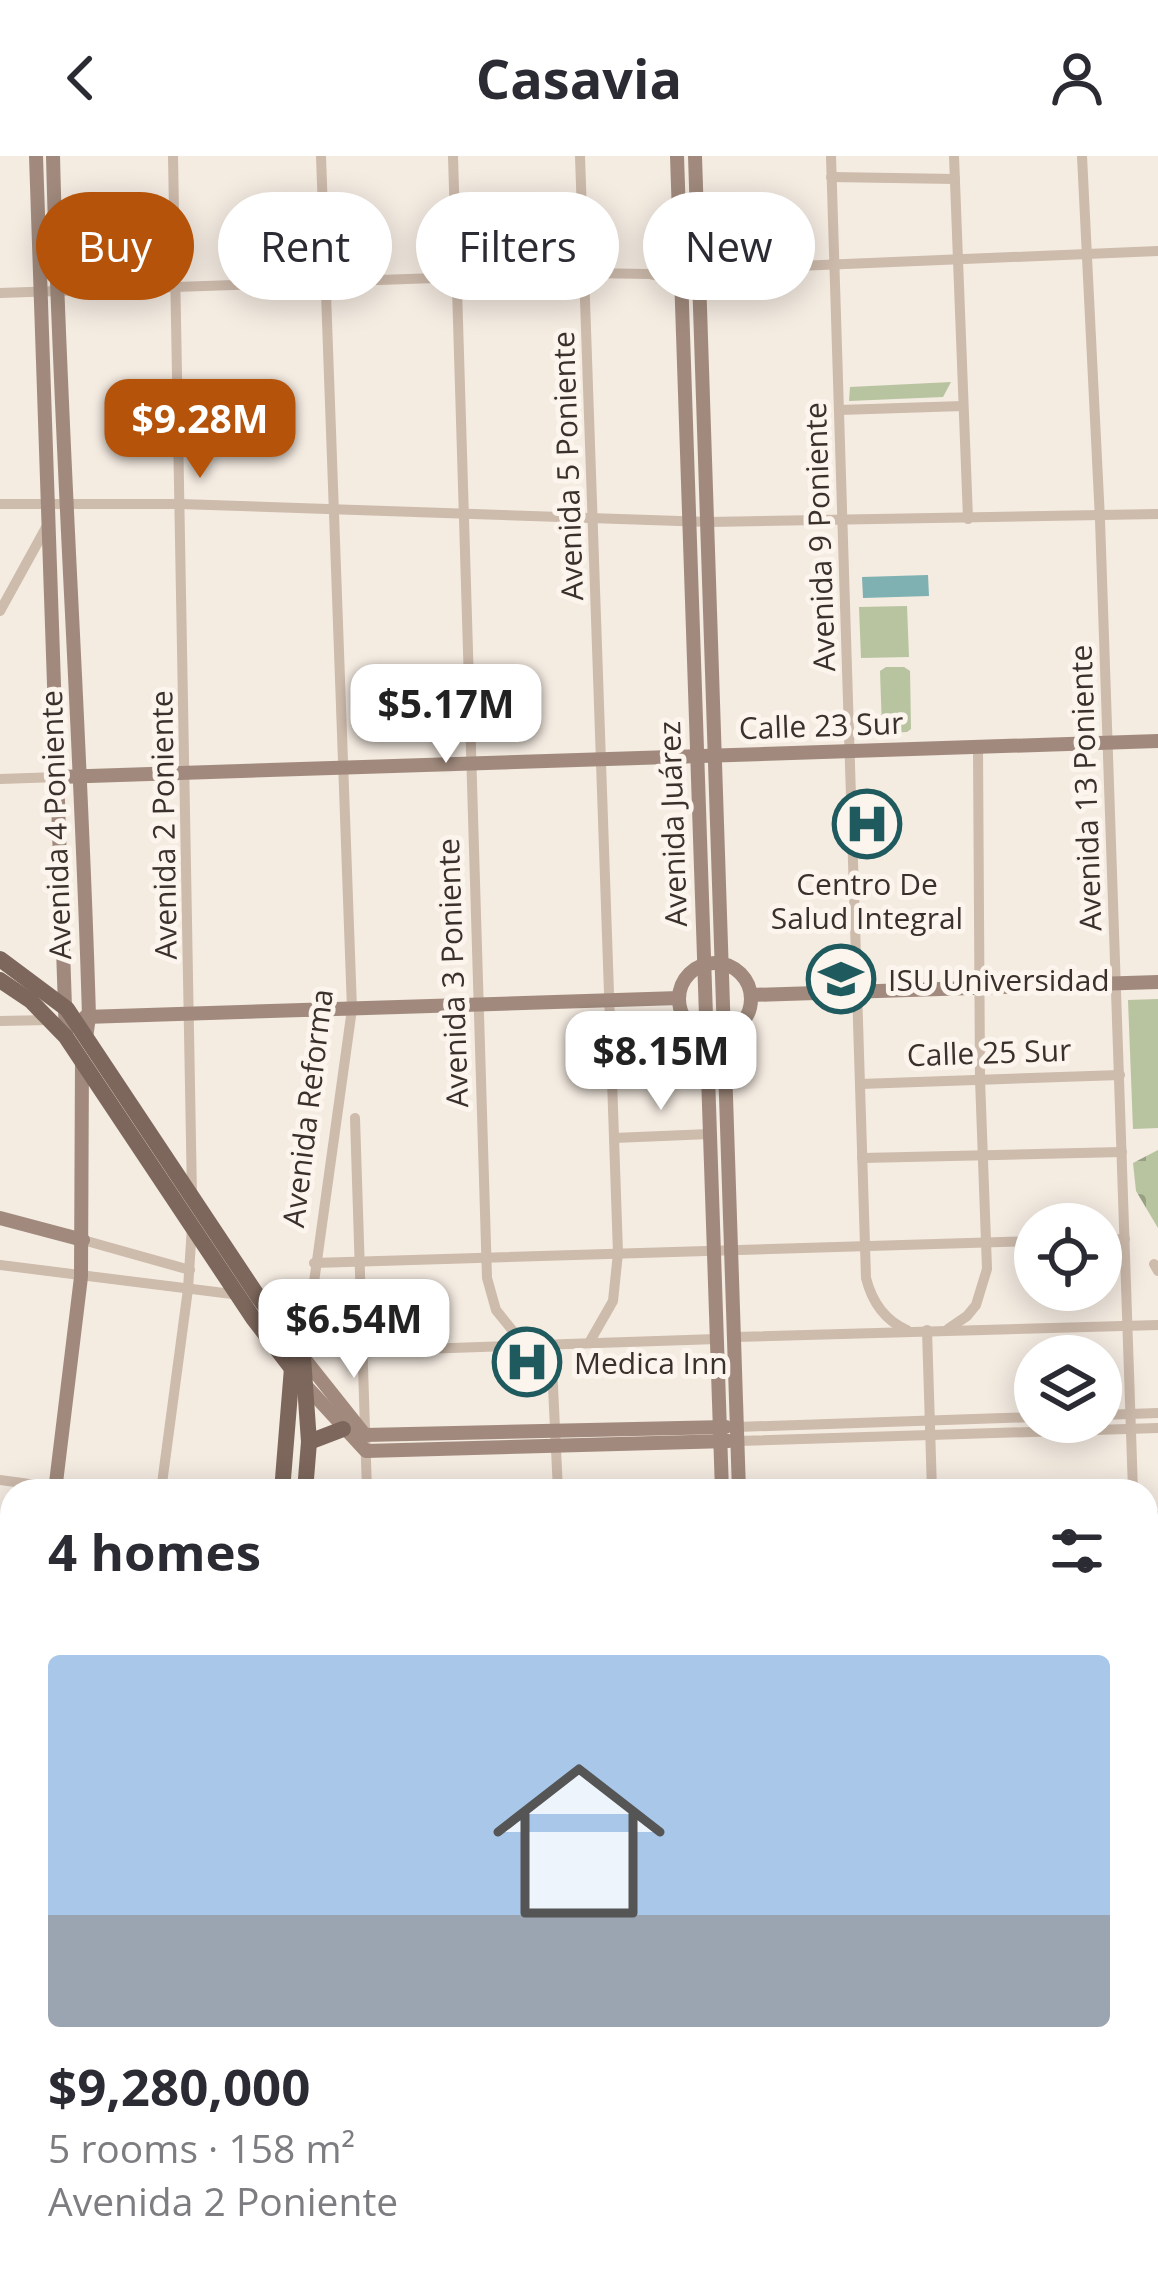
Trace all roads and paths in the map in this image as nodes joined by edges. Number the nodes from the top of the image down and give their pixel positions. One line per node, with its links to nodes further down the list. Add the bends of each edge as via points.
1 (36, 156): 14 (main road, Avenida 4 Poniente)
2 (53, 156): 15 (main road, Avenida 4 Poniente)
3 (172, 156): 16 (street, Avenida 2 Poniente)
4 (322, 156): 17 (street, Avenida Reforma)
5 (453, 156): 18 (street, Avenida 3 Poniente)
6 (580, 156): 19 (street, Avenida 5 Poniente)
7 (677, 156): 20 (main road, Avenida Juárez)
8 (695, 156): 21 (main road, Avenida Juárez)
9 (831, 156): 12 (street, Avenida 9 Poniente)
10 (954, 156): 13 (street)
11 (1082, 156): 23 (street, Avenida 13 Poniente)
12 (831, 177): 13 (street); 25 (street, Avenida 9 Poniente)
13 (955, 179): 24 (street)
14 (39, 192)
15 (52, 192)
16 (173, 192)
17 (323, 192)
18 (454, 192)
19 (582, 192)
20 (677, 192)
21 (697, 192)
22 (1158, 251): 23 (street)
23 (1085, 254): 24 (street); 46 (street, Avenida 13 Poniente)
24 (956, 259): 25 (street); 37 (street)
25 (834, 263): 26 (street); 38 (street, Avenida 9 Poniente)
26 (815, 264)
27 (36, 292): 28 (street)
28 (0, 293)
29 (48, 300): 40 (main road, Avenida 4 Poniente)
30 (49, 300): 39 (main road, Avenida 4 Poniente)
31 (176, 300): 42 (street, Avenida 2 Poniente)
32 (328, 300): 43 (street, Avenida Reforma)
33 (458, 300): 45 (street, Avenida 3 Poniente)
34 (586, 300): 47 (street, Avenida 5 Poniente)
35 (681, 300): 50 (main road, Avenida Juárez)
36 (703, 300): 52 (main road, Avenida Juárez)
37 (963, 406): 38 (street); 48 (street)
38 (838, 410): 51 (street, Avenida 9 Poniente)
39 (66, 502): 40 (street); 42 (street); 64 (main road, Avenida 4 Poniente)
40 (48, 503): 41 (street); 49 (main road, Avenida 4 Poniente)
41 (0, 504)
42 (180, 504): 43 (street); 63 (street, Avenida 2 Poniente)
43 (334, 508): 45 (street); 62 (street, Avenida Reforma)
44 (1158, 514): 46 (street)
45 (463, 515): 47 (street); 61 (street, Avenida 3 Poniente)
46 (1100, 515): 48 (street); 55 (street, Avenida 13 Poniente)
47 (591, 518): 50 (street); 60 (street, Avenida 5 Poniente)
48 (968, 518): 51 (street)
49 (49, 521): 53 (street); 65 (main road, Avenida 4 Poniente)
50 (689, 521): 52 (street); 59 (main road, Avenida Juárez)
51 (842, 521): 52 (street); 57 (street, Avenida 9 Poniente)
52 (709, 522): 58 (main road, Avenida Juárez)
53 (0, 611)
54 (1158, 741): 55 (main road, Calle 23 Sur)
55 (1108, 743): 56 (main road, Calle 23 Sur); 72 (street, Avenida 13 Poniente)
56 (978, 748): 57 (main road, Calle 23 Sur); 73 (street)
57 (849, 751): 58 (main road, Calle 23 Sur); 74 (street, Avenida 9 Poniente)
58 (717, 755): 59 (main road, Calle 23 Sur); 68 (main road, Avenida Juárez)
59 (697, 756): 60 (main road, Calle 23 Sur); 69 (main road, Avenida Juárez)
60 (601, 759): 61 (main road, Calle 23 Sur); 77 (street, Avenida 5 Poniente)
61 (470, 764): 62 (main road, Calle 23 Sur); 78 (street, Avenida 3 Poniente)
62 (341, 768): 63 (main road, Calle 23 Sur); 79 (street, Avenida Reforma)
63 (186, 773): 64 (main road, Calle 23 Sur); 80 (street, Avenida 2 Poniente)
64 (82, 776): 65 (main road, Calle 23 Sur); 81 (main road, Avenida 4 Poniente)
65 (58, 777): 66 (street); 81 (main road, Avenida 4 Poniente)
66 (0, 779)
67 (0, 959): 81 (main road)
68 (723, 964): 69 (main road); 75 (main road, via 742,976); 83 (main road, Avenida Juárez)
69 (704, 965): 76 (main road, via 685,980); 84 (main road, Avenida Juárez)
70 (0, 980): 81 (main road)
71 (1158, 982): 72 (main road)
72 (1116, 983): 73 (main road); 87 (street, Avenida 13 Poniente)
73 (980, 988): 74 (main road); 88 (street)
74 (857, 992): 75 (main road); 89 (street, Avenida 9 Poniente)
75 (751, 995): 83 (main road, via 747,1015)
76 (680, 998): 77 (main road); 84 (main road, via 684,1017)
77 (609, 1000): 78 (main road); 92 (street, Avenida 5 Poniente)
78 (478, 1005): 79 (main road); 108 (street, Avenida 3 Poniente)
79 (352, 1009): 80 (main road); 110 (street, Avenida Reforma)
80 (192, 1014): 81 (main road); 96 (street, Avenida 2 Poniente)
81 (69, 1020): 82 (street); 85 (main road); 86 (main road)
82 (0, 1021)
83 (726, 1033): 84 (main road); 106 (main road, Avenida Juárez)
84 (706, 1034): 91 (main road, Avenida Juárez)
85 (86, 1036): 86 (main road); 96 (main road)
86 (82, 1059): 98 (main road); 101 (main road)
87 (1120, 1075): 88 (street, Calle 25 Sur); 93 (street, Avenida 13 Poniente)
88 (980, 1079): 89 (street, Calle 25 Sur); 94 (street)
89 (860, 1084): 95 (street, Avenida 9 Poniente)
90 (356, 1118): 109 (street)
91 (710, 1134): 92 (street); 105 (main road, Avenida Juárez)
92 (614, 1138): 107 (street, Avenida 5 Poniente)
93 (1123, 1152): 94 (street); 100 (street, Avenida 13 Poniente)
94 (983, 1156): 95 (street); 103 (street)
95 (862, 1158): 104 (street, Avenida 9 Poniente)
96 (192, 1198): 98 (street, Avenida 2 Poniente); 116 (main road)
97 (0, 1217): 101 (main road)
98 (192, 1225): 112 (street, Avenida 2 Poniente); 115 (main road)
99 (1122, 1239): 100 (street)
100 (1125, 1239): 119 (street, Avenida 13 Poniente)
101 (82, 1240): 112 (street); 113 (main road)
102 (1014, 1240): 103 (street)
103 (988, 1241): 104 (street); 120 (street, via 976,1305)
104 (865, 1246): 106 (street); 121 (street, Avenida 9 Poniente, via 873,1300)
105 (714, 1250): 106 (street); 107 (street); 124 (main road, Avenida Juárez)
106 (733, 1250): 123 (main road, Avenida Juárez)
107 (618, 1253): 108 (street); 125 (street, Avenida 5 Poniente, via 613,1301)
108 (486, 1258): 109 (street); 127 (street, Avenida 3 Poniente, via 496,1310)
109 (360, 1262): 110 (street); 128 (street)
110 (314, 1263): 117 (street, Avenida Reforma)
111 (0, 1265): 113 (street)
112 (190, 1270): 114 (street, Avenida 2 Poniente)
113 (82, 1276): 114 (street); 145 (main road)
114 (188, 1289): 115 (street); 146 (street, Avenida 2 Poniente)
115 (238, 1295): 116 (street); 129 (main road)
116 (259, 1298): 117 (street); 129 (main road)
117 (308, 1307): 129 (street, Avenida Reforma)
118 (1158, 1324): 119 (street)
119 (1127, 1327): 120 (street); 133 (street, Avenida 13 Poniente)
120 (947, 1329): 122 (street)
121 (907, 1330): 122 (street); 123 (street)
122 (927, 1330): 135 (street)
123 (734, 1337): 140 (main road, Avenida Juárez)
124 (717, 1339): 125 (street); 139 (main road, Avenida Juárez)
125 (589, 1343): 126 (street)
126 (551, 1345): 127 (street); 142 (street)
127 (525, 1346): 128 (street)
128 (363, 1352): 144 (street)
129 (296, 1356): 130 (main road); 144 (main road); 147 (main road, Avenida Reforma)
130 (307, 1387): 137 (main road); 143 (main road)
131 (1158, 1413): 133 (street)
132 (1122, 1414): 133 (street)
133 (1130, 1414): 138 (street, Avenida 13 Poniente)
134 (1014, 1418): 135 (street)
135 (930, 1420): 140 (street); 141 (street)
136 (1158, 1428): 138 (street)
137 (343, 1429): 143 (main road); 144 (main road)
138 (1130, 1429): 141 (street); 154 (street, Avenida 13 Poniente)
139 (720, 1434): 140 (main road); 142 (main road); 151 (main road, Avenida Juárez)
140 (738, 1434): 141 (street); 152 (main road, Avenida Juárez)
141 (930, 1435): 153 (street)
142 (556, 1439): 144 (main road); 150 (street)
143 (309, 1442): 148 (main road)
144 (366, 1443): 149 (street)
145 (57, 1479)
146 (162, 1479)
147 (283, 1479)
148 (306, 1479)
149 (368, 1479)
150 (558, 1479)
151 (722, 1479)
152 (740, 1479)
153 (932, 1479)
154 (1132, 1479)

